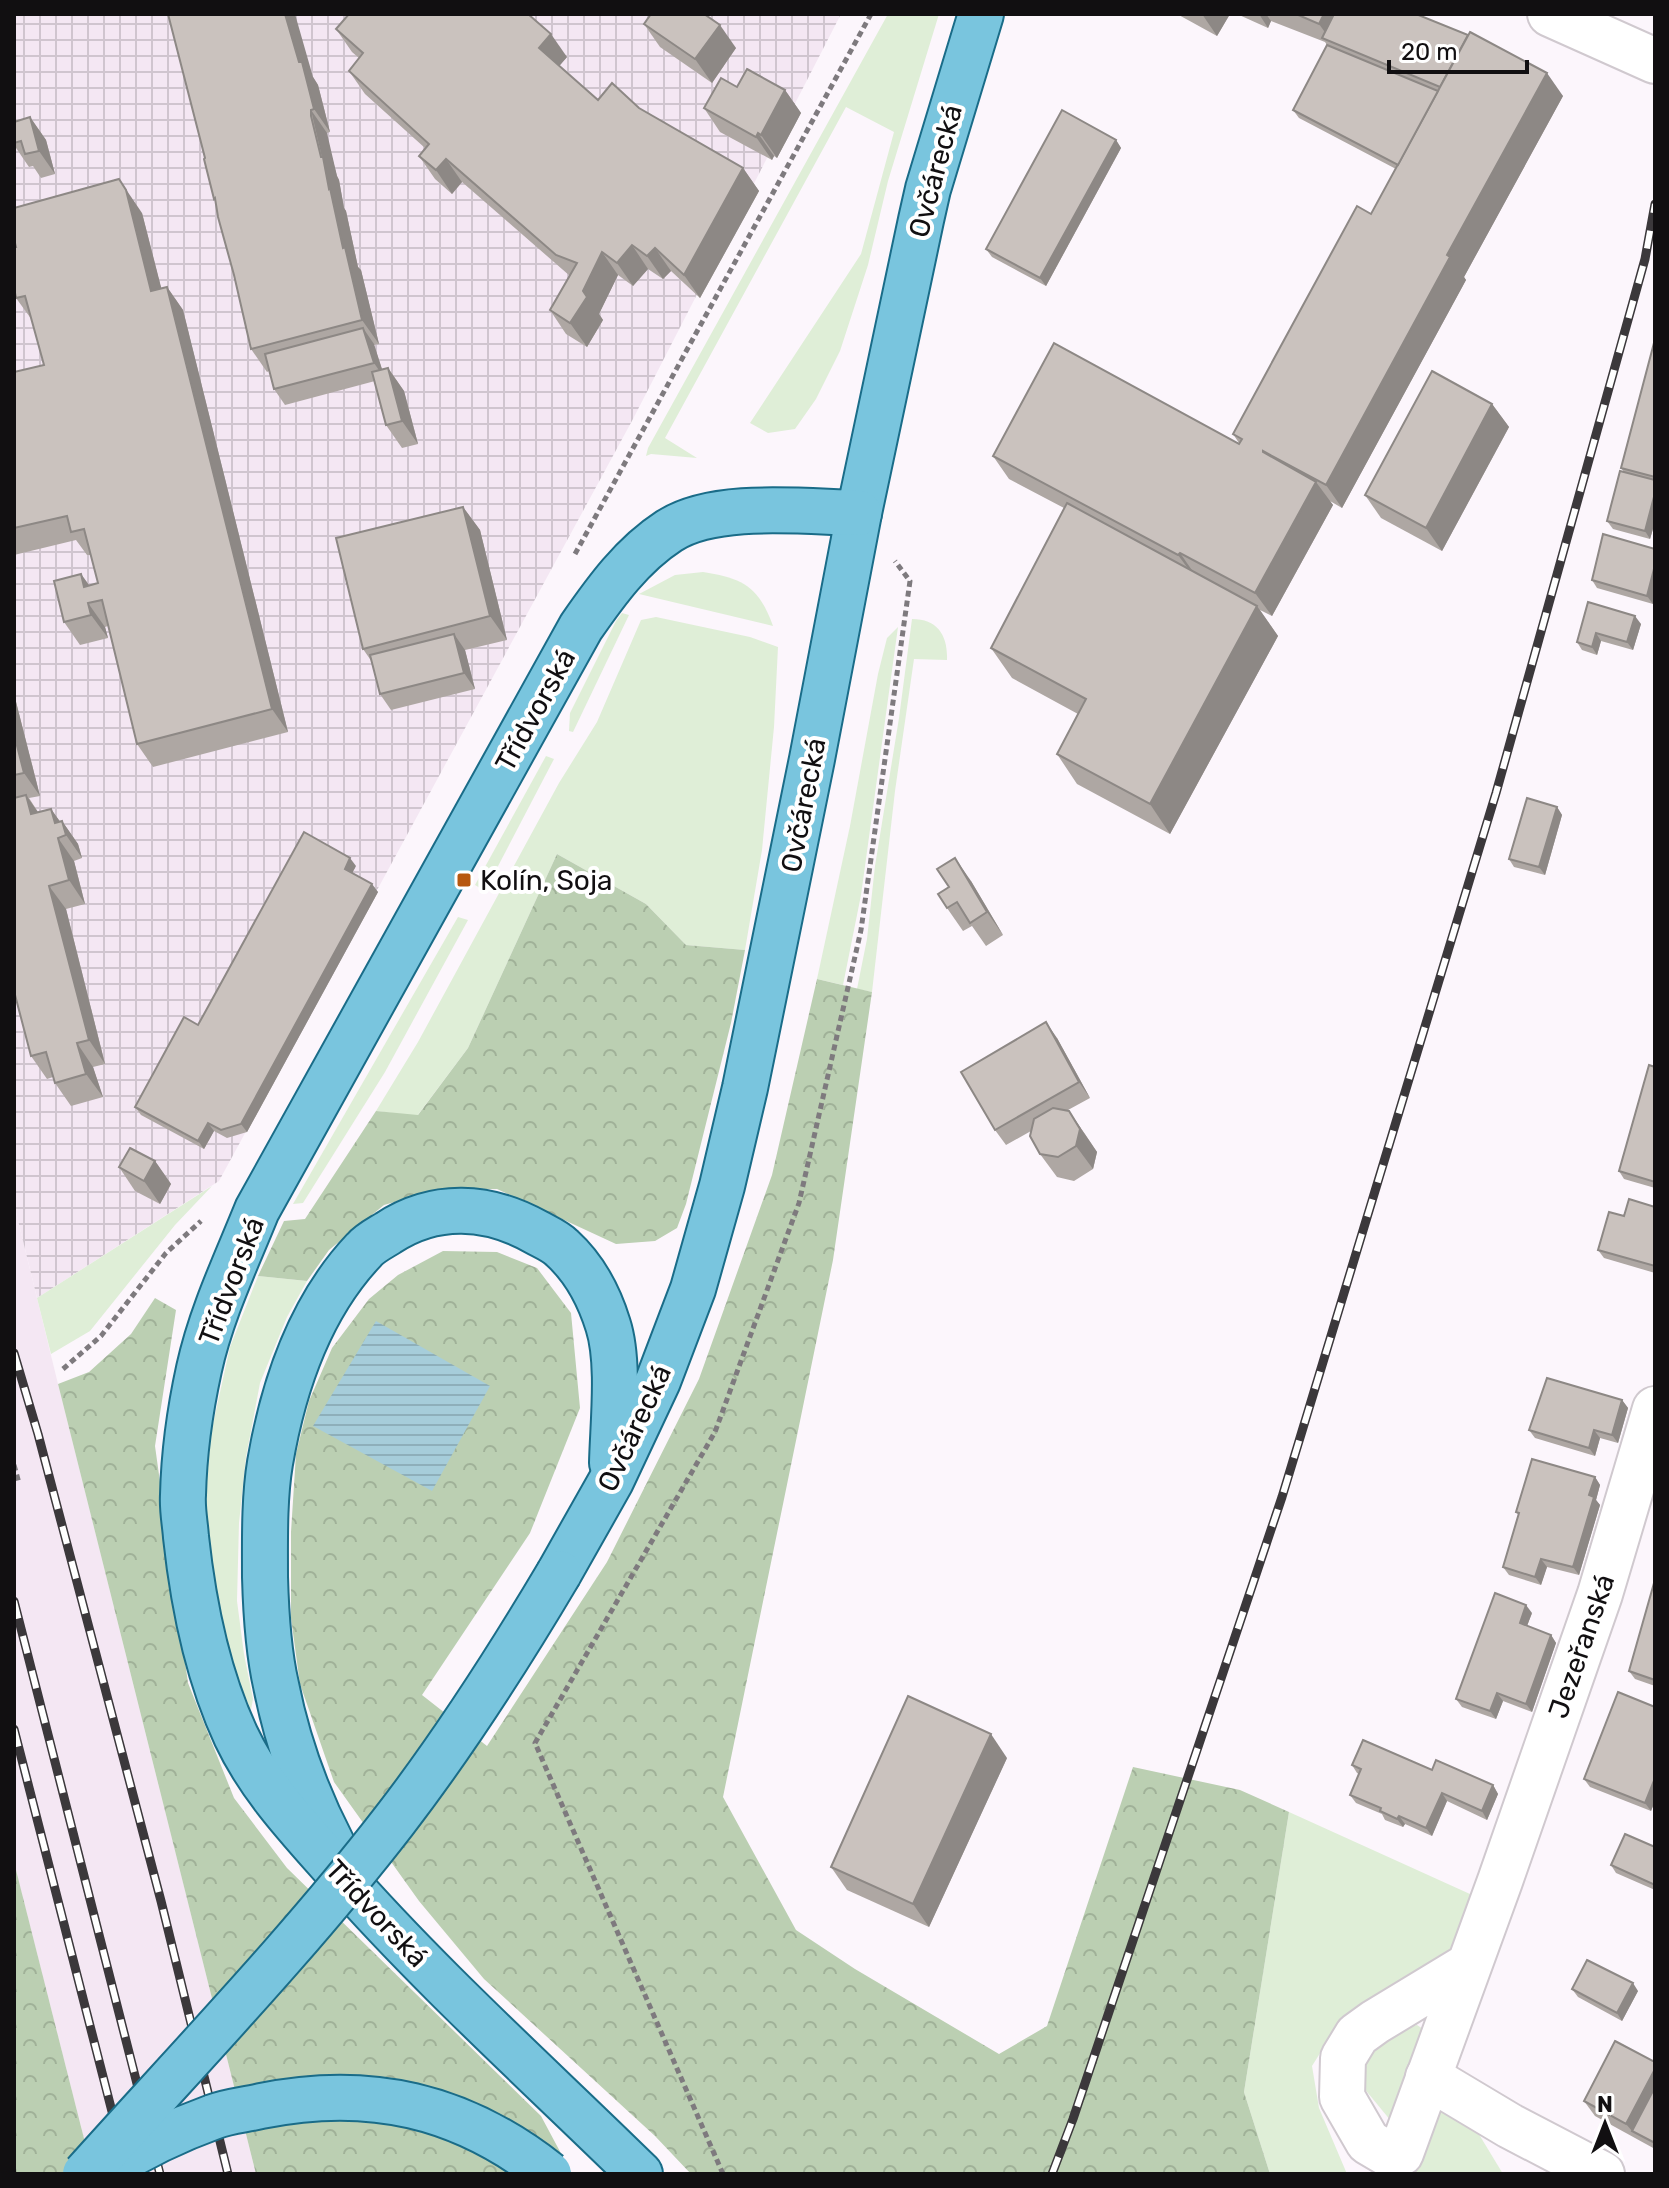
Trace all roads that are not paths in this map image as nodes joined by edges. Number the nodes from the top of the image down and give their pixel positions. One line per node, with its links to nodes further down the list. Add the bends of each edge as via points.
1 (981, 14): 4 (main road, Ovčárecká, via 928,189)
2 (1550, 14): 3 (street)
3 (1655, 61)
4 (859, 513): 6 (main road, Ovčárecká, via 722,1186 693,1289); 7 (main road, Třídvorská, via 747,511 705,516 671,529 609,588 581,627 257,1210 217,1309 197,1381 182,1498 199,1619 224,1706 265,1787)
5 (1655, 1409): 8 (street, Jezeřanská, via 1600,1594)
6 (611, 1481): 7 (main road, via 615,1373 609,1327 590,1282 561,1246 485,1212 446,1210 407,1220 366,1248 332,1288 285,1396 270,1464 266,1622 290,1746 316,1815); 10 (main road, Ovčárecká, bridge, via 494,1681 393,1823)
7 (357, 1894): 13 (main road, Třídvorská)
8 (1469, 1965): 9 (street, Jezeřanská); 9 (street, Jezeřanská, via 1357,2035 1343,2058 1342,2097 1368,2142 1390,2155 1401,2153)
9 (1428, 2077): 14 (street)
10 (85, 2174)
11 (97, 2174): 12 (main road, bridge, via 140,2148 215,2116 290,2100 352,2096 407,2103 454,2118)
12 (549, 2174)
13 (640, 2174)
14 (1602, 2174)

